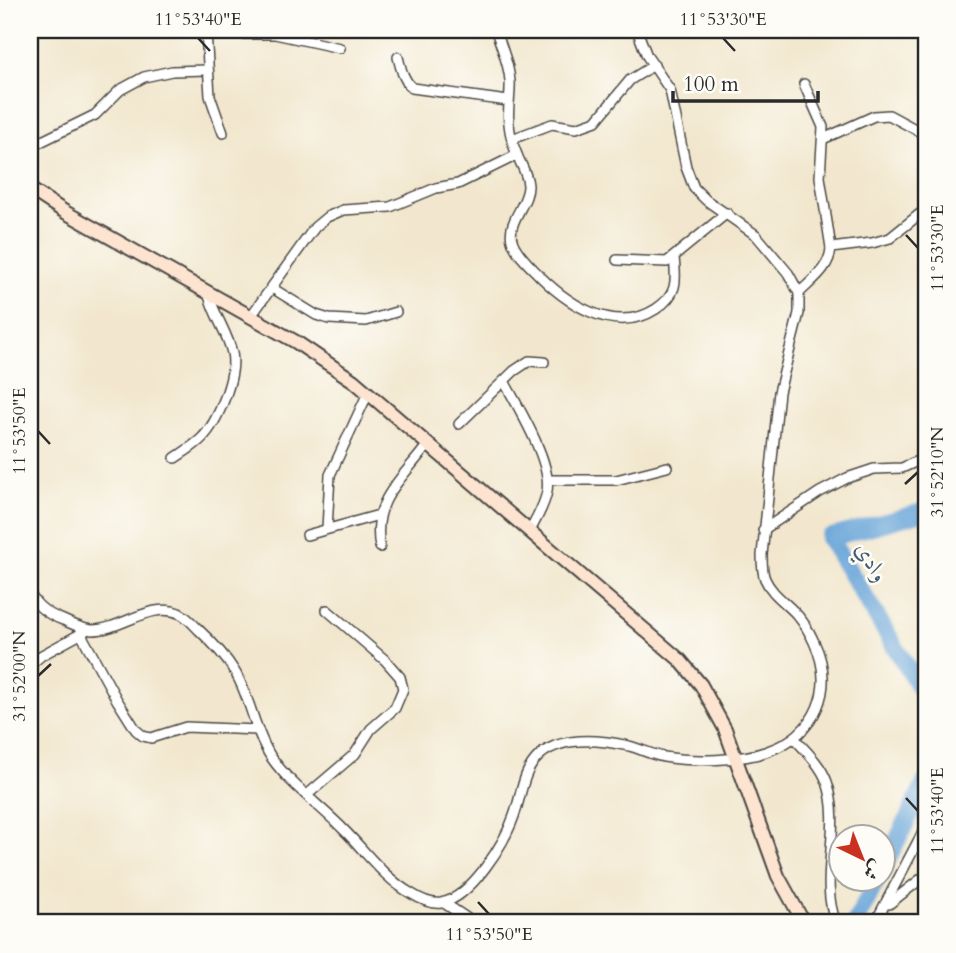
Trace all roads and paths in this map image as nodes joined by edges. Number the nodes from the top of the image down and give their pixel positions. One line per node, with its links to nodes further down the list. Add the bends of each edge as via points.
1 (496, 30): 9 (street, via 509,69)
2 (637, 30): 6 (street)
3 (206, 32): 4 (street, via 275,34); 7 (street)
4 (340, 48)
5 (398, 57): 9 (street, via 412,88)
6 (654, 65): 12 (street, via 630,80 596,121 576,128 552,124); 18 (street, via 670,90 694,188)
7 (207, 70): 10 (street); 14 (street, via 144,76 120,90 95,115)
8 (804, 85): 13 (street, via 823,127)
9 (508, 101): 12 (street)
10 (223, 134)
11 (926, 135): 13 (street, via 889,115 874,116)
12 (512, 139): 15 (street)
13 (823, 139): 19 (street, via 820,177)
14 (30, 147)
15 (517, 155): 20 (street, via 528,188 512,239 524,260 568,301 620,319 652,311 672,293 677,279); 22 (street, via 458,184 436,188 399,205 343,210 327,217)
16 (30, 189): 23 (main road)
17 (926, 209): 19 (street, via 890,238)
18 (727, 213): 20 (street); 24 (street, via 756,235)
19 (831, 248): 24 (street, via 824,268)
20 (674, 258): 21 (street, via 660,263)
21 (617, 260)
22 (272, 288): 25 (street, via 329,318 366,321); 26 (street)
23 (208, 292): 26 (main road); 33 (street, via 233,356 232,375 213,424)
24 (799, 293): 38 (street, via 799,313 779,392)
25 (396, 312)
26 (251, 316): 29 (main road)
27 (544, 362): 28 (street, via 529,361)
28 (504, 381): 30 (street); 35 (street, via 527,423)
29 (368, 393): 31 (main road); 37 (street, via 330,475)
30 (459, 424)
31 (428, 444): 36 (street, via 386,497); 39 (main road)
32 (926, 457): 38 (street, via 902,468 874,469 846,478)
33 (175, 458)
34 (667, 467): 35 (street, via 616,480)
35 (548, 480): 39 (street, via 547,494)
36 (379, 515): 37 (street); 41 (street)
37 (327, 529): 40 (street)
38 (763, 530): 47 (street, via 764,577 814,642 822,680 812,720)
39 (530, 531): 48 (main road, via 680,660 701,685)
40 (307, 535)
41 (380, 547)
42 (30, 594): 44 (street, via 50,616)
43 (327, 610): 49 (street, via 385,660 400,677 403,689 395,708 371,729 355,754)
44 (85, 632): 45 (street); 46 (street, via 117,700 143,736 151,738 186,727); 46 (street, via 159,610 181,614 235,672)
45 (30, 665)
46 (257, 730): 49 (street, via 288,779)
47 (794, 738): 48 (street, via 767,752); 56 (street, via 821,772 831,798 829,880)
48 (736, 757): 52 (street, via 663,757 597,740 541,753 528,767 514,817 480,875); 55 (main road, via 778,876)
49 (307, 795): 52 (street, via 396,883 433,903)
50 (926, 826): 53 (street)
51 (926, 875): 53 (street)
52 (444, 903): 54 (street)
53 (884, 907): 57 (street)
54 (474, 923)
55 (804, 923)
56 (836, 923)
57 (875, 923)

